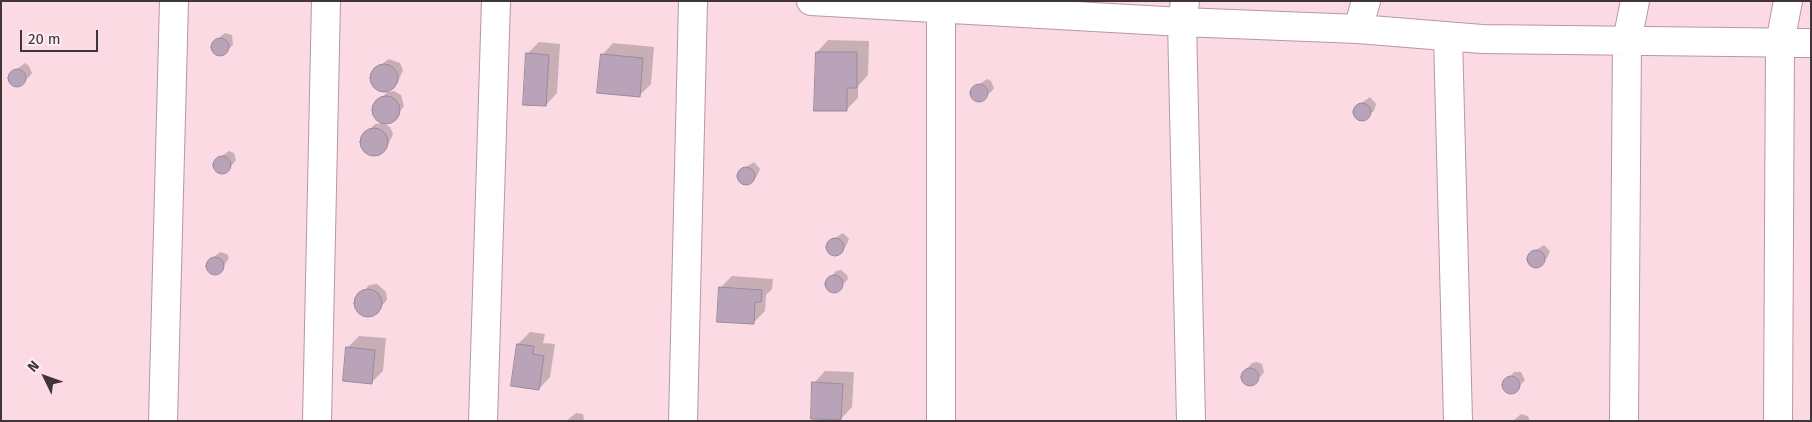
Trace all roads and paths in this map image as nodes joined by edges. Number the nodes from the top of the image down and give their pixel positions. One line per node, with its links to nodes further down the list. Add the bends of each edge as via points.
1 (174, 1): 16 (street)
2 (326, 1): 17 (street)
3 (496, 1): 18 (street)
4 (693, 1): 19 (street)
5 (811, 1): 9 (street)
6 (1366, 1): 11 (street)
7 (1635, 1): 13 (street)
8 (1788, 1): 14 (street)
9 (941, 5): 10 (street); 20 (street)
10 (1184, 12): 11 (street); 21 (street)
11 (1358, 28): 12 (street)
12 (1448, 37): 13 (street); 22 (street)
13 (1627, 41): 14 (street); 23 (street)
14 (1780, 43): 15 (street); 24 (street)
15 (1811, 44)
16 (164, 421)
17 (317, 421)
18 (483, 421)
19 (683, 421)
20 (941, 421)
21 (1191, 421)
22 (1458, 421)
23 (1624, 421)
24 (1778, 421)

